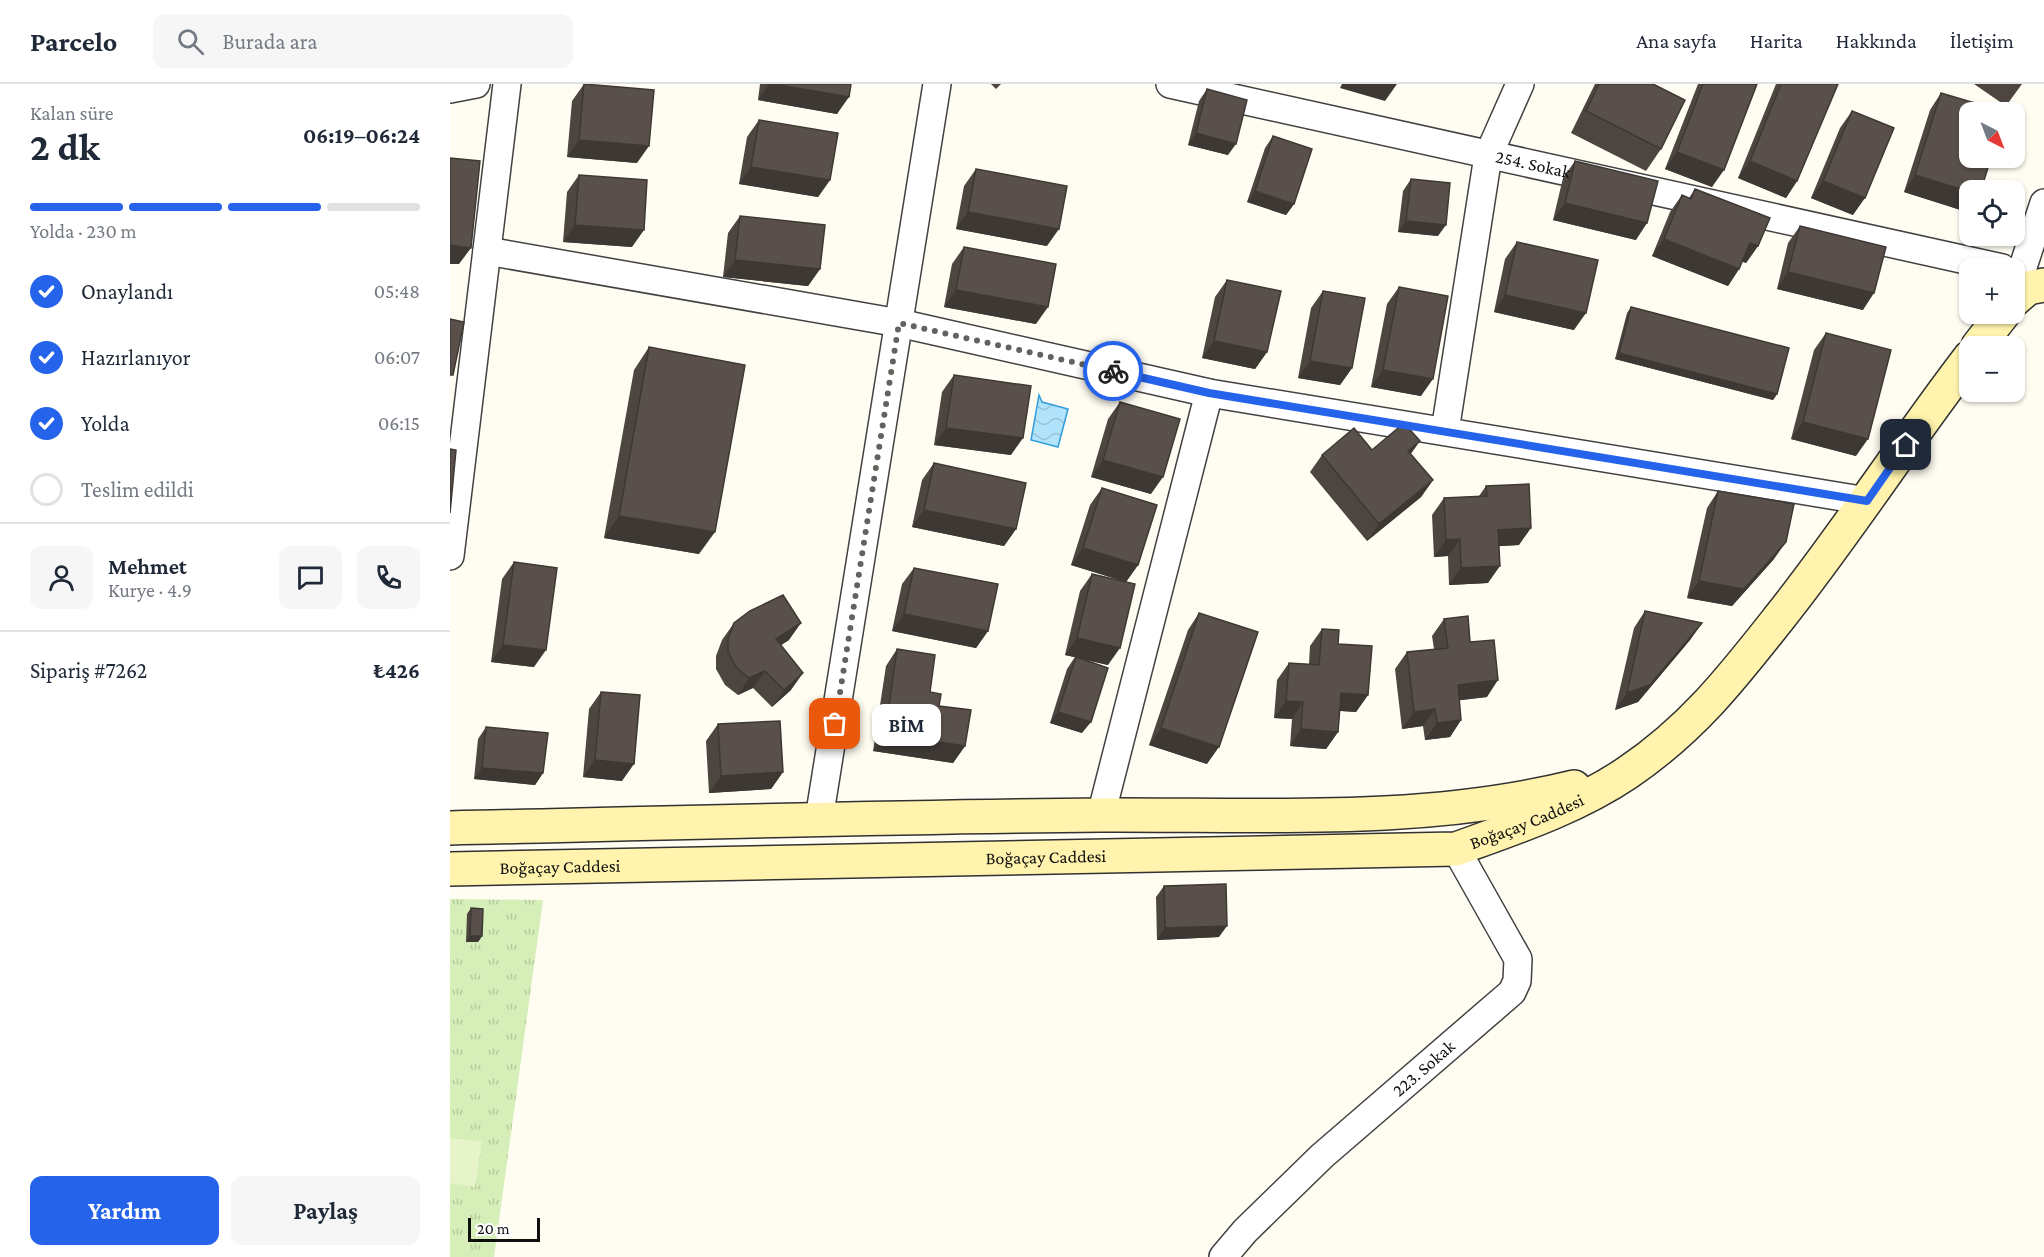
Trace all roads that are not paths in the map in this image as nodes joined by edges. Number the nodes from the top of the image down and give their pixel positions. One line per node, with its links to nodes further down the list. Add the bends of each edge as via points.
1 (476, 84): 7 (street)
2 (507, 84): 10 (street)
3 (937, 84): 13 (street)
4 (1170, 84): 6 (street, 254. Sokak)
5 (1520, 84): 8 (street)
6 (1197, 88): 8 (street, 254. Sokak)
7 (450, 89)
8 (1488, 156): 11 (street, 254. Sokak); 16 (street)
9 (2044, 203): 12 (street)
10 (487, 251): 13 (street); 18 (street)
11 (1959, 266)
12 (2025, 267)
13 (899, 323): 15 (street); 21 (street)
14 (1959, 372): 17 (main road, Boğaçay Caddesi)
15 (1209, 393): 16 (street); 20 (street)
16 (1444, 431): 17 (street)
17 (1867, 501): 19 (main road, Boğaçay Caddesi, via 1730,680 1688,726)
18 (450, 556)
19 (1625, 774): 20 (main road, Boğaçay Caddesi, via 1532,797 1392,814); 23 (main road, Boğaçay Caddesi, via 1543,817)
20 (1101, 815): 21 (main road, Boğaçay Caddesi)
21 (819, 819): 22 (main road, Boğaçay Caddesi)
22 (450, 828)
23 (1456, 849): 24 (main road, Boğaçay Caddesi); 25 (street, 223. Sokak, via 1518,959 1512,992 1322,1156)
24 (450, 869)
25 (1223, 1257)

